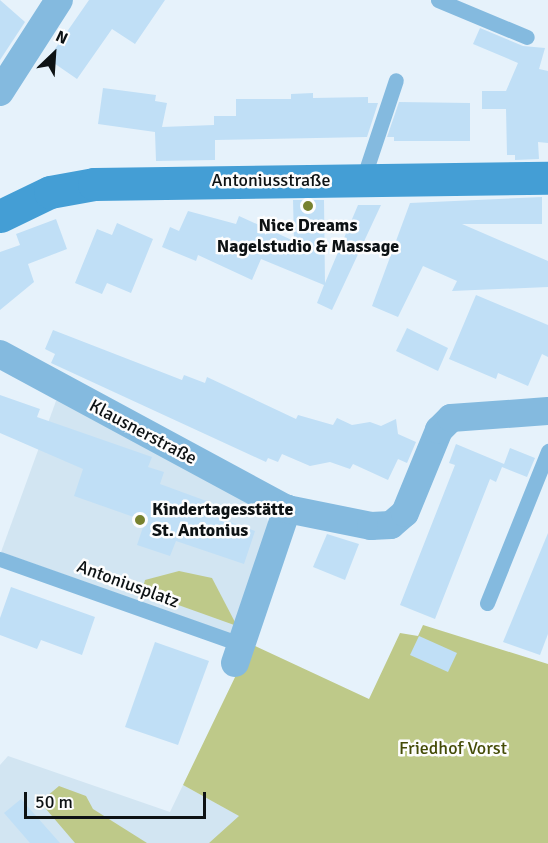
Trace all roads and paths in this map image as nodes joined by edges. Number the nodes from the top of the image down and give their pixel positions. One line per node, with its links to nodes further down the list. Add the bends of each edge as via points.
1 (59, 0): 5 (street)
2 (438, 0): 3 (lane)
3 (527, 37)
4 (396, 80): 7 (lane)
5 (0, 92)
6 (548, 177): 7 (street, Antoniusstraße)
7 (363, 179): 8 (street, Antoniusstraße, via 94,184 50,192)
8 (0, 216)
9 (0, 354): 12 (street, Klausnerstraße)
10 (548, 411): 12 (street, Klausnerstraße, via 451,418 439,430 405,513 391,525 371,526)
11 (548, 451): 14 (lane)
12 (287, 509): 15 (street)
13 (0, 559): 15 (lane, Antoniusplatz)
14 (487, 603)
15 (239, 654)

